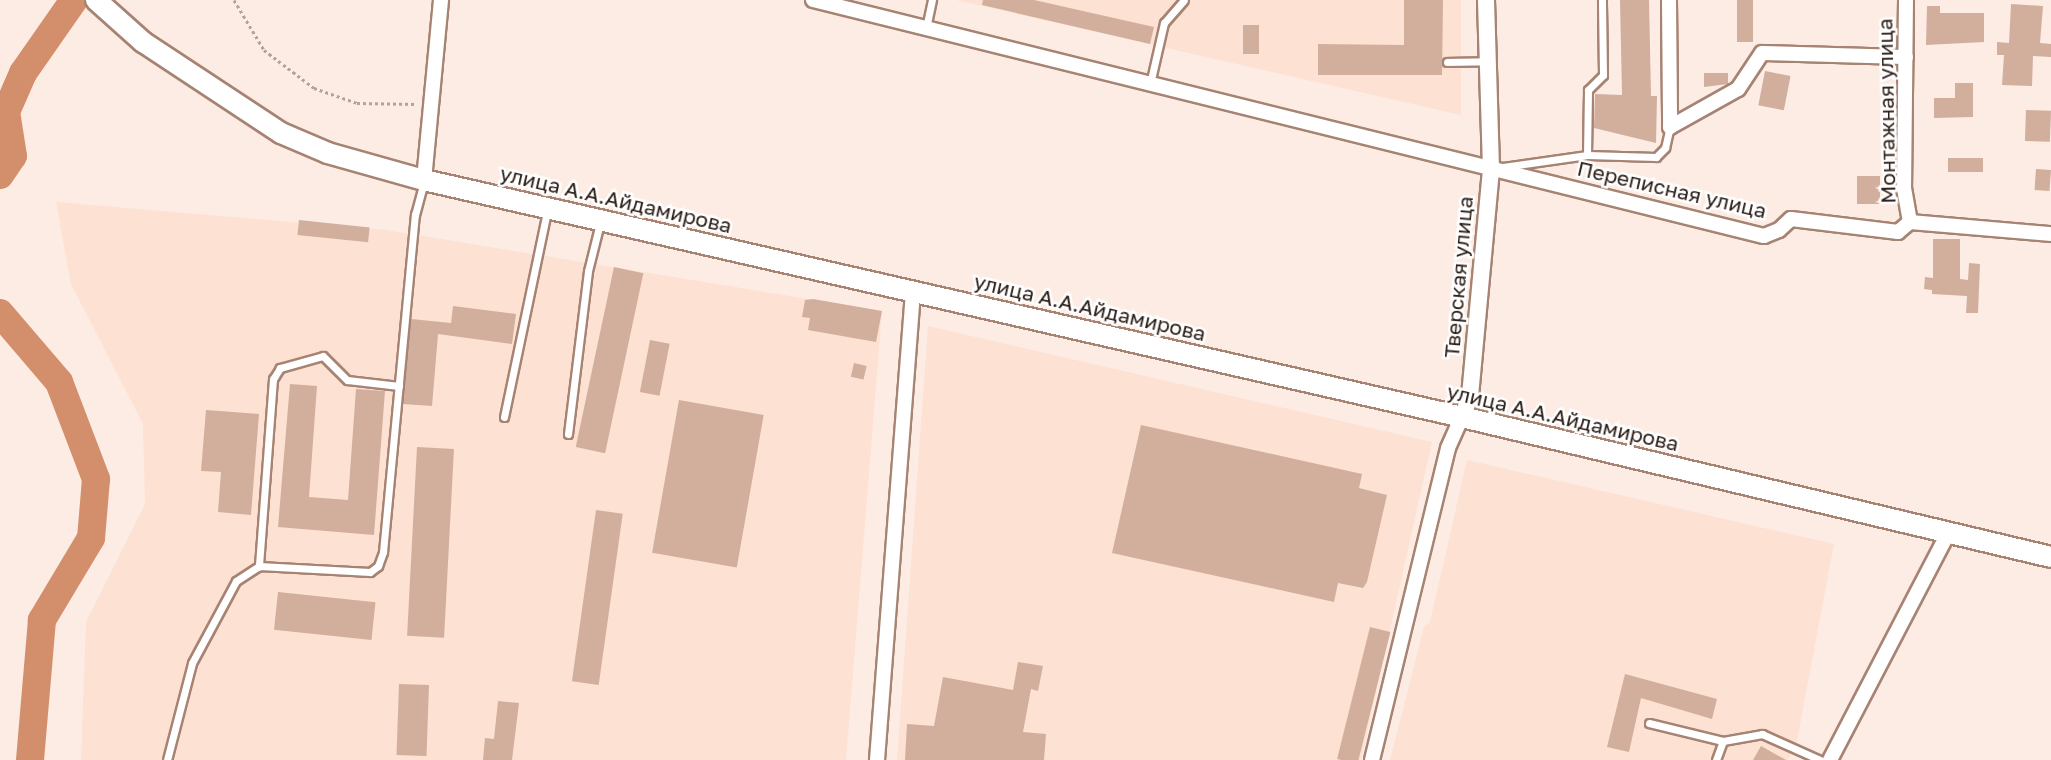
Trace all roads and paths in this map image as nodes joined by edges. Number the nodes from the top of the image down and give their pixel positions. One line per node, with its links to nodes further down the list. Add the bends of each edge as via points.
1 (96, 0): 20 (main road, улица А.А.Айдамирова, via 143,42 281,133 328,153)
2 (234, 0): 16 (path, via 264,50 314,88 357,103)
3 (441, 0): 16 (street)
4 (813, 0): 11 (street, Переписная улица)
5 (932, 0): 11 (lane)
6 (1184, 0): 15 (lane, via 1164,23)
7 (1486, 0): 14 (street, Тверская улица)
8 (1602, 0): 18 (lane, via 1604,75 1588,90)
9 (1670, 0): 17 (street)
10 (1906, 0): 12 (street, Монтажная улица)
11 (926, 28): 15 (street, Переписная улица)
12 (1906, 57): 17 (street, via 1762,53 1738,89); 23 (street, Монтажная улица, via 1904,188)
13 (1447, 62): 14 (lane)
14 (1486, 62): 19 (street, Тверская улица)
15 (1150, 84): 19 (street, Переписная улица)
16 (431, 104): 20 (street)
17 (1670, 127): 18 (lane, via 1665,148 1656,157)
18 (1587, 155): 19 (lane)
19 (1491, 169): 23 (street, Переписная улица, via 1764,236 1791,219 1898,232); 28 (street, Тверская улица, via 1470,396)
20 (424, 180): 21 (main road, улица А.А.Айдамирова); 26 (lane, via 415,215)
21 (547, 208): 22 (main road, улица А.А.Айдамирова); 27 (lane)
22 (600, 220): 25 (main road, улица А.А.Айдамирова); 29 (lane, via 588,271)
23 (1910, 222): 24 (street, Переписная улица)
24 (2051, 234)
25 (913, 291): 28 (main road, улица А.А.Айдамирова); 36 (street)
26 (399, 386): 32 (lane, via 383,552 378,566 370,572); 32 (lane, via 347,380 323,356 279,368 273,379)
27 (504, 417)
28 (1462, 417): 30 (main road, улица А.А.Айдамирова); 37 (street, Тверская улица, via 1448,448)
29 (568, 434)
30 (1948, 533): 31 (main road, улица А.А.Айдамирова); 40 (street)
31 (2051, 557)
32 (259, 566): 35 (lane, via 236,581 192,663)
33 (1649, 723): 34 (lane)
34 (1723, 741): 38 (lane); 39 (lane, via 1762,734)
35 (167, 760)
36 (877, 760)
37 (1372, 760)
38 (1716, 760)
39 (1820, 760)
40 (1830, 760)

